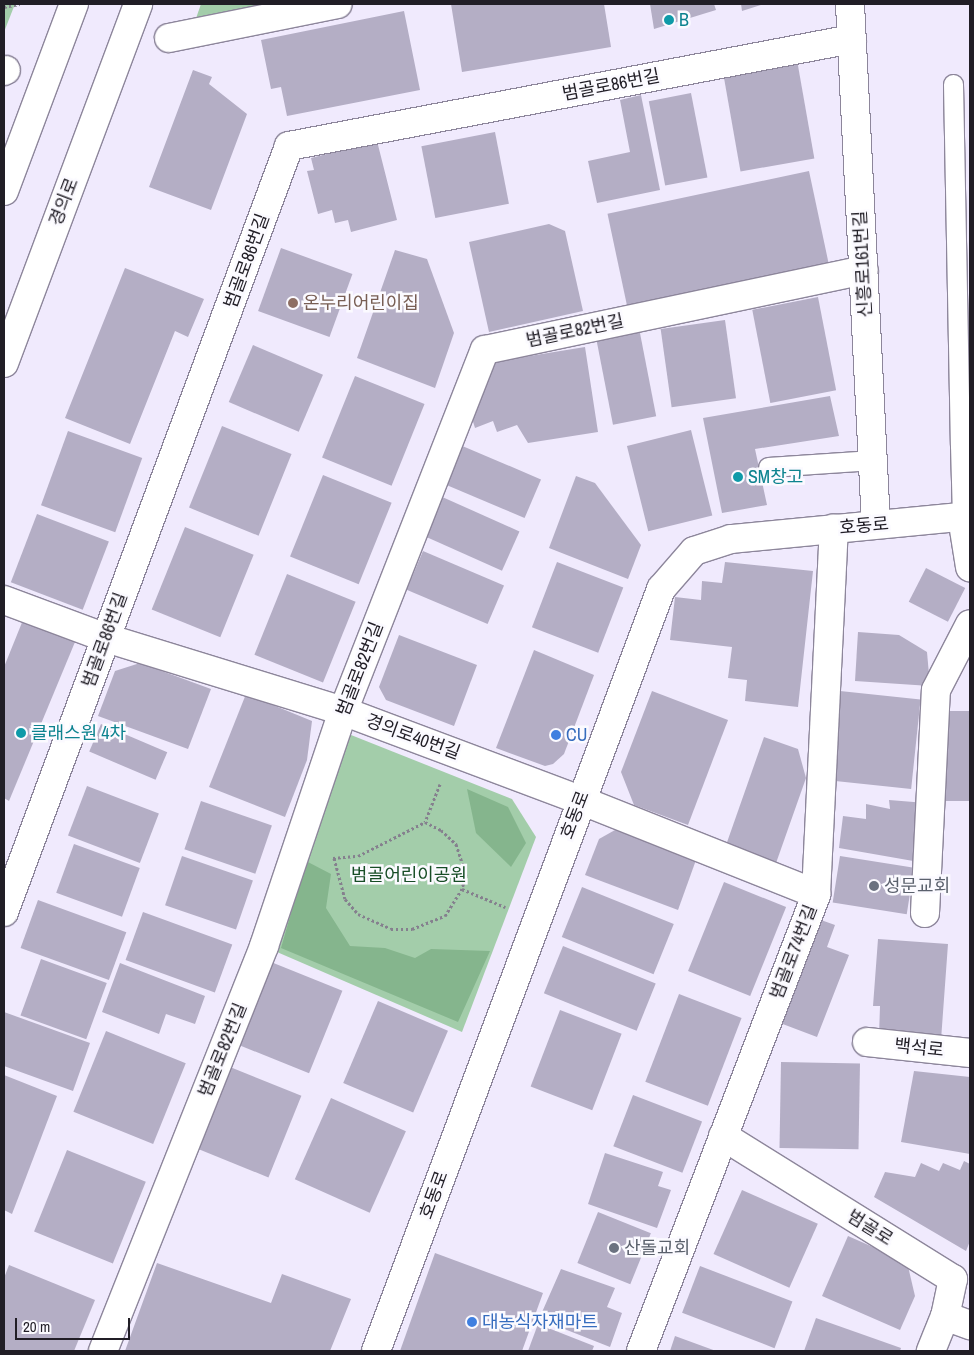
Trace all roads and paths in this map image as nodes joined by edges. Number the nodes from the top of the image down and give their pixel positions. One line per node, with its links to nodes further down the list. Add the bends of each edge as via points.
1 (20, 4): 6 (path)
2 (74, 4): 10 (street)
3 (138, 4): 12 (street, 경의로)
4 (338, 4): 7 (street)
5 (850, 4): 8 (street, 신흥로161번길)
6 (4, 7)
7 (169, 38)
8 (852, 40): 11 (street, 신흥로161번길); 22 (street, 범골로86번길, via 289,146)
9 (953, 84): 13 (lane)
10 (4, 191)
11 (864, 270): 14 (street, 신흥로161번길); 23 (street, 범골로82번길, via 485,350)
12 (4, 363)
13 (965, 445): 16 (lane)
14 (873, 460): 15 (lane); 17 (street, 신흥로161번길)
15 (768, 467)
16 (966, 517): 17 (street, 호동로); 19 (street)
17 (876, 524): 18 (street, 호동로)
18 (834, 528): 25 (street, 호동로, via 731,539 694,551 661,589); 30 (street, 범골로74번길)
19 (970, 567)
20 (4, 600): 22 (street, 경의로40번길)
21 (970, 624): 32 (street, via 936,690)
22 (106, 638): 23 (street, 경의로40번길); 31 (street, 범골로86번길)
23 (343, 711): 24 (street, 경의로40번길); 27 (street, 범골로82번길)
24 (452, 752): 25 (street, 경의로40번길); 26 (path)
25 (580, 800): 30 (street, 경의로40번길); 33 (street, 호동로)
26 (425, 822): 28 (path, via 358,856); 29 (path, via 446,833 456,844 466,874)
27 (298, 844): 28 (path); 39 (street, 범골로82번길, via 264,946)
28 (334, 858): 29 (path, via 346,899 376,924 391,929 412,929 445,916)
29 (462, 889): 33 (path)
30 (816, 894): 36 (street, 범골로74번길)
31 (4, 912)
32 (925, 913)
33 (536, 920): 40 (street, 호동로)
34 (867, 1042): 35 (street, 백석로)
35 (970, 1054)
36 (723, 1136): 37 (street, 범골로, via 953,1279); 41 (street, 범골로74번길)
37 (945, 1316): 38 (street); 42 (street, 범골로)
38 (970, 1325)
39 (103, 1351)
40 (376, 1351)
41 (641, 1351)
42 (931, 1351)

